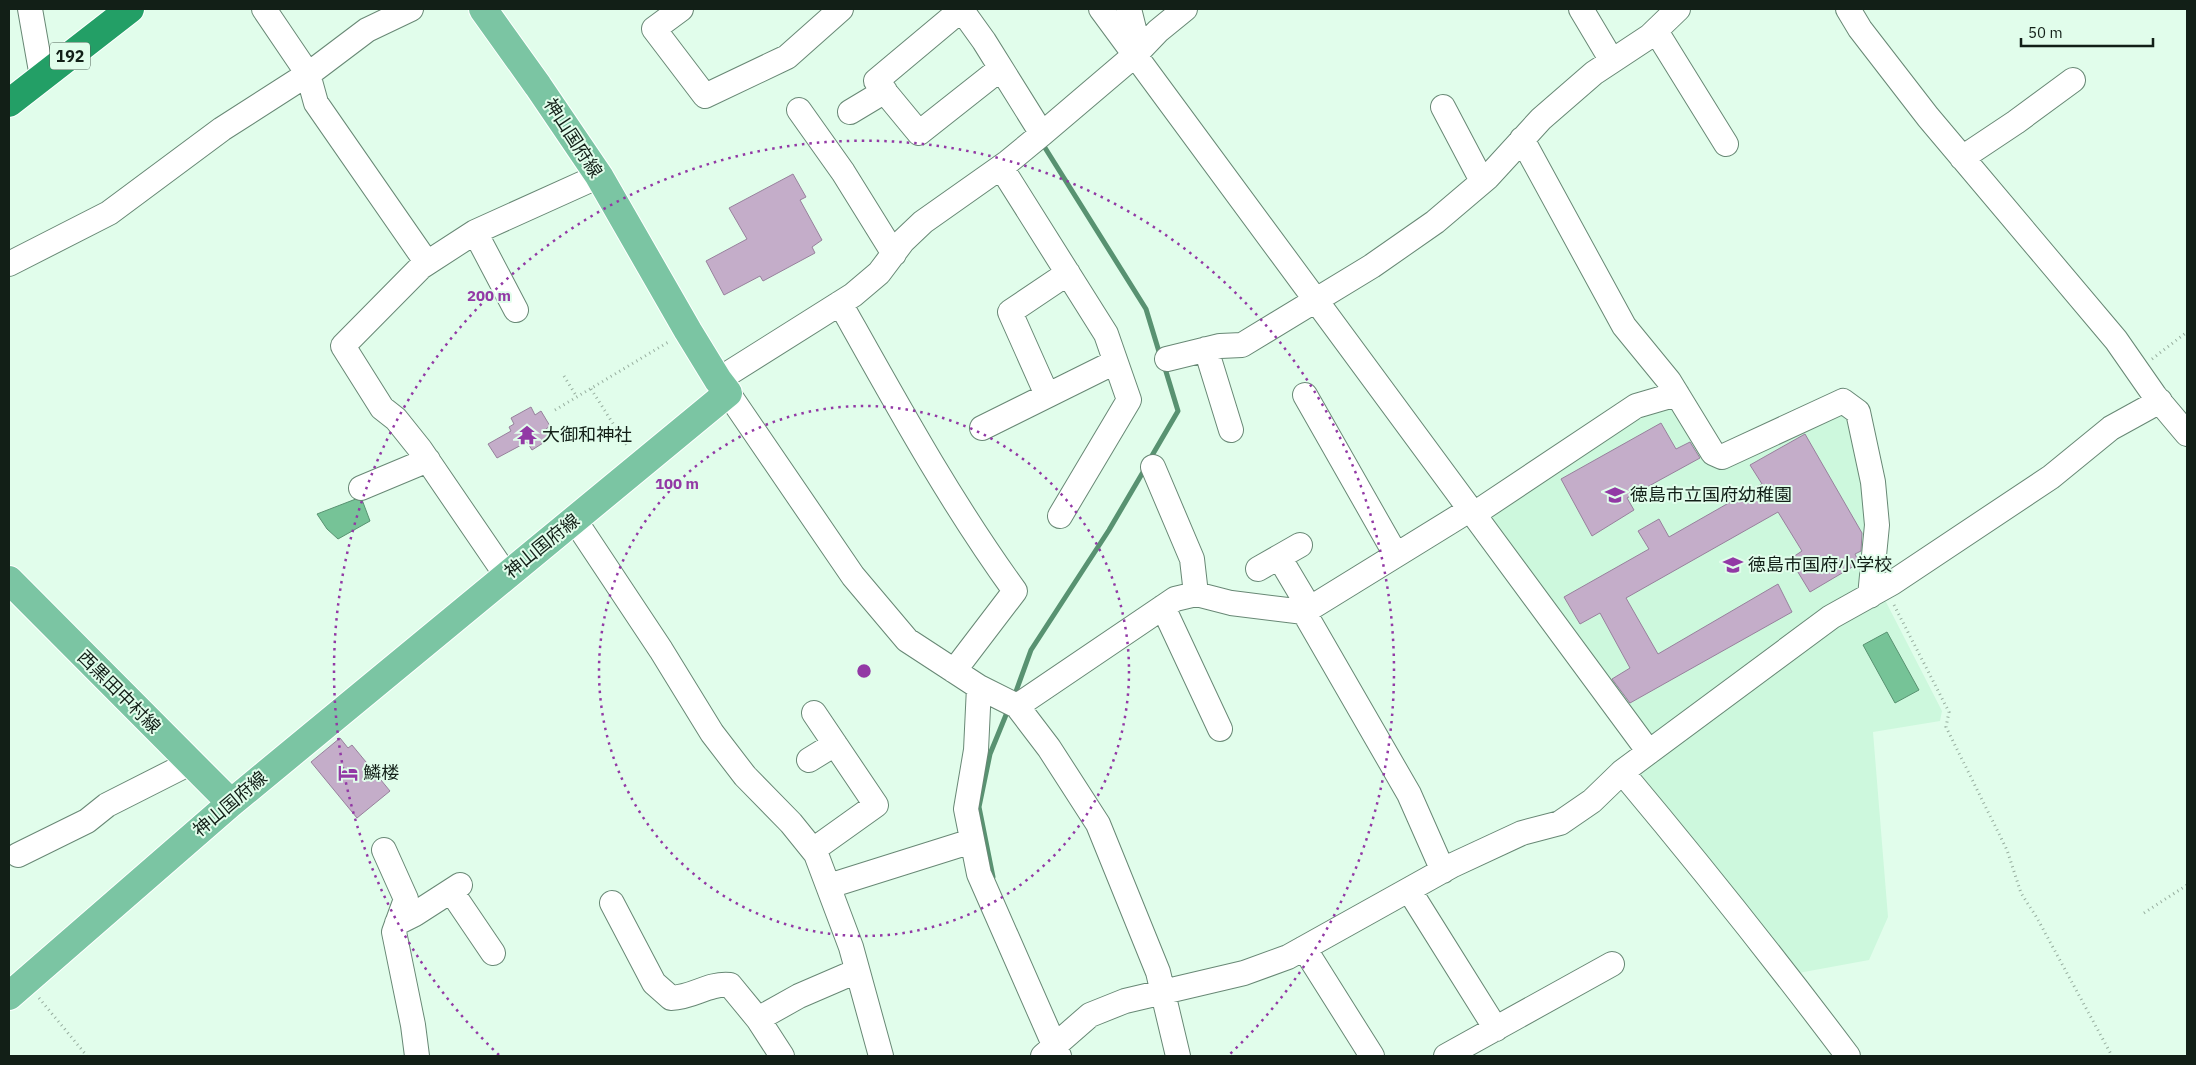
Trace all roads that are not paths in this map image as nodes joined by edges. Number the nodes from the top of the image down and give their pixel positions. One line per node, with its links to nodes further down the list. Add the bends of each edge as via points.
1 (30, 9): 20 (street)
2 (130, 9): 20 (highway, 192)
3 (264, 9): 19 (street)
4 (411, 9): 19 (street, via 368,30)
5 (483, 9): 32 (main road, 神山国府線)
6 (681, 9): 7 (street, via 654,29 706,96 787,57)
7 (841, 9)
8 (961, 9): 18 (street); 22 (street, via 876,81)
9 (1101, 9): 16 (street)
10 (1130, 9): 16 (street)
11 (1184, 9): 16 (street)
12 (1580, 9): 17 (street)
13 (1678, 9): 15 (street)
14 (1848, 9): 30 (street, via 1860,29)
15 (1656, 31): 17 (street); 29 (street)
16 (1136, 54): 27 (street); 39 (street)
17 (1612, 61): 28 (street, via 1540,119)
18 (1000, 69): 22 (street, via 919,133); 27 (street)
19 (308, 74): 36 (street, via 222,130 109,213); 37 (street, via 316,103)
20 (42, 77): 23 (highway, 192)
21 (2073, 80): 30 (street)
22 (885, 91): 26 (street)
23 (9, 103)
24 (1443, 107): 33 (street)
25 (799, 110): 35 (street, via 843,172)
26 (850, 112)
27 (1042, 134): 31 (street)
28 (1522, 139): 33 (street); 46 (street, via 1624,326)
29 (1726, 144)
30 (1962, 158): 49 (street, via 2116,340)
31 (1001, 166): 35 (street, via 923,222); 38 (street)
32 (598, 176): 34 (street); 45 (main road, 神山国府線)
33 (1482, 181): 39 (street, via 1435,222)
34 (475, 232): 37 (street); 41 (street)
35 (894, 254): 40 (street, via 879,273)
36 (9, 264)
37 (427, 264): 53 (street, via 343,346 382,408 396,419)
38 (1068, 274): 44 (street, via 1106,334); 47 (street, via 1010,312)
39 (1317, 300): 42 (street, via 1242,345); 56 (street)
40 (840, 303): 45 (street); 69 (street, via 916,438 988,554 1015,591)
41 (516, 310)
42 (1206, 349): 43 (street); 51 (street)
43 (1167, 359)
44 (1115, 362): 47 (street); 57 (street, via 1129,400)
45 (723, 387): 58 (main road, 神山国府線, via 640,465); 69 (street, via 853,576 907,640)
46 (1677, 394): 56 (street, via 1636,406); 65 (street, via 1713,453 1722,457 1843,401 1858,412 1873,482)
47 (1047, 395): 50 (street)
48 (1305, 395): 60 (street)
49 (2160, 401): 52 (street); 65 (street, via 2111,428 2051,477)
50 (982, 428)
51 (1231, 430)
52 (2187, 434)
53 (428, 460): 55 (street); 63 (street)
54 (1153, 467): 66 (street, via 1192,559)
55 (361, 488)
56 (1473, 511): 60 (street); 75 (street)
57 (1060, 516)
58 (574, 519): 63 (main road, 神山国府線); 82 (street, via 712,733 745,776)
59 (1300, 545): 61 (street)
60 (1396, 555): 68 (street)
61 (1279, 557): 62 (street); 68 (street, via 1304,599)
62 (1258, 569)
63 (506, 575): 79 (main road, 神山国府線)
64 (9, 580): 77 (main road, 西黒田中村線)
65 (1879, 590): 75 (street, via 1831,617)
66 (1196, 594): 67 (street, via 1175,599); 68 (street, via 1231,603)
67 (1164, 607): 71 (street); 73 (street)
68 (1304, 612): 84 (street, via 1409,794)
69 (954, 671): 70 (street)
70 (979, 687): 71 (street); 80 (street, via 976,750 966,809)
71 (1014, 704): 94 (street, via 1049,748 1098,824 1158,972)
72 (814, 713): 74 (street)
73 (1220, 729)
74 (835, 744): 76 (street); 82 (street, via 876,805)
75 (1649, 752): 78 (street)
76 (809, 760)
77 (190, 763): 79 (main road, 西黒田中村線); 83 (street, via 108,805 87,821)
78 (1622, 772): 84 (street, via 1592,801 1560,823 1522,832); 104 (street, via 1694,858)
79 (231, 803): 93 (main road, 神山国府線)
80 (972, 841): 85 (street); 97 (street, via 979,874)
81 (384, 850): 88 (street, via 406,899)
82 (813, 850): 85 (street)
83 (18, 855)
84 (1443, 871): 86 (street)
85 (829, 886): 92 (street)
86 (1409, 890): 89 (street); 96 (street)
87 (612, 903): 95 (street, via 654,983 671,998 685,998 717,984 730,985)
88 (397, 922): 90 (street, via 455,888); 98 (street, via 394,932)
89 (1304, 948): 94 (street, via 1244,973); 102 (street)
90 (493, 953)
91 (1612, 964): 96 (street)
92 (857, 971): 95 (street, via 799,996); 100 (street)
93 (17, 989)
94 (1163, 992): 97 (street, via 1125,1000 1090,1015); 101 (street)
95 (758, 1019): 99 (street)
96 (1496, 1029): 103 (street)
97 (1052, 1053)
98 (417, 1056)
99 (782, 1056)
100 (881, 1056)
101 (1178, 1056)
102 (1372, 1056)
103 (1446, 1056)
104 (1848, 1056)

